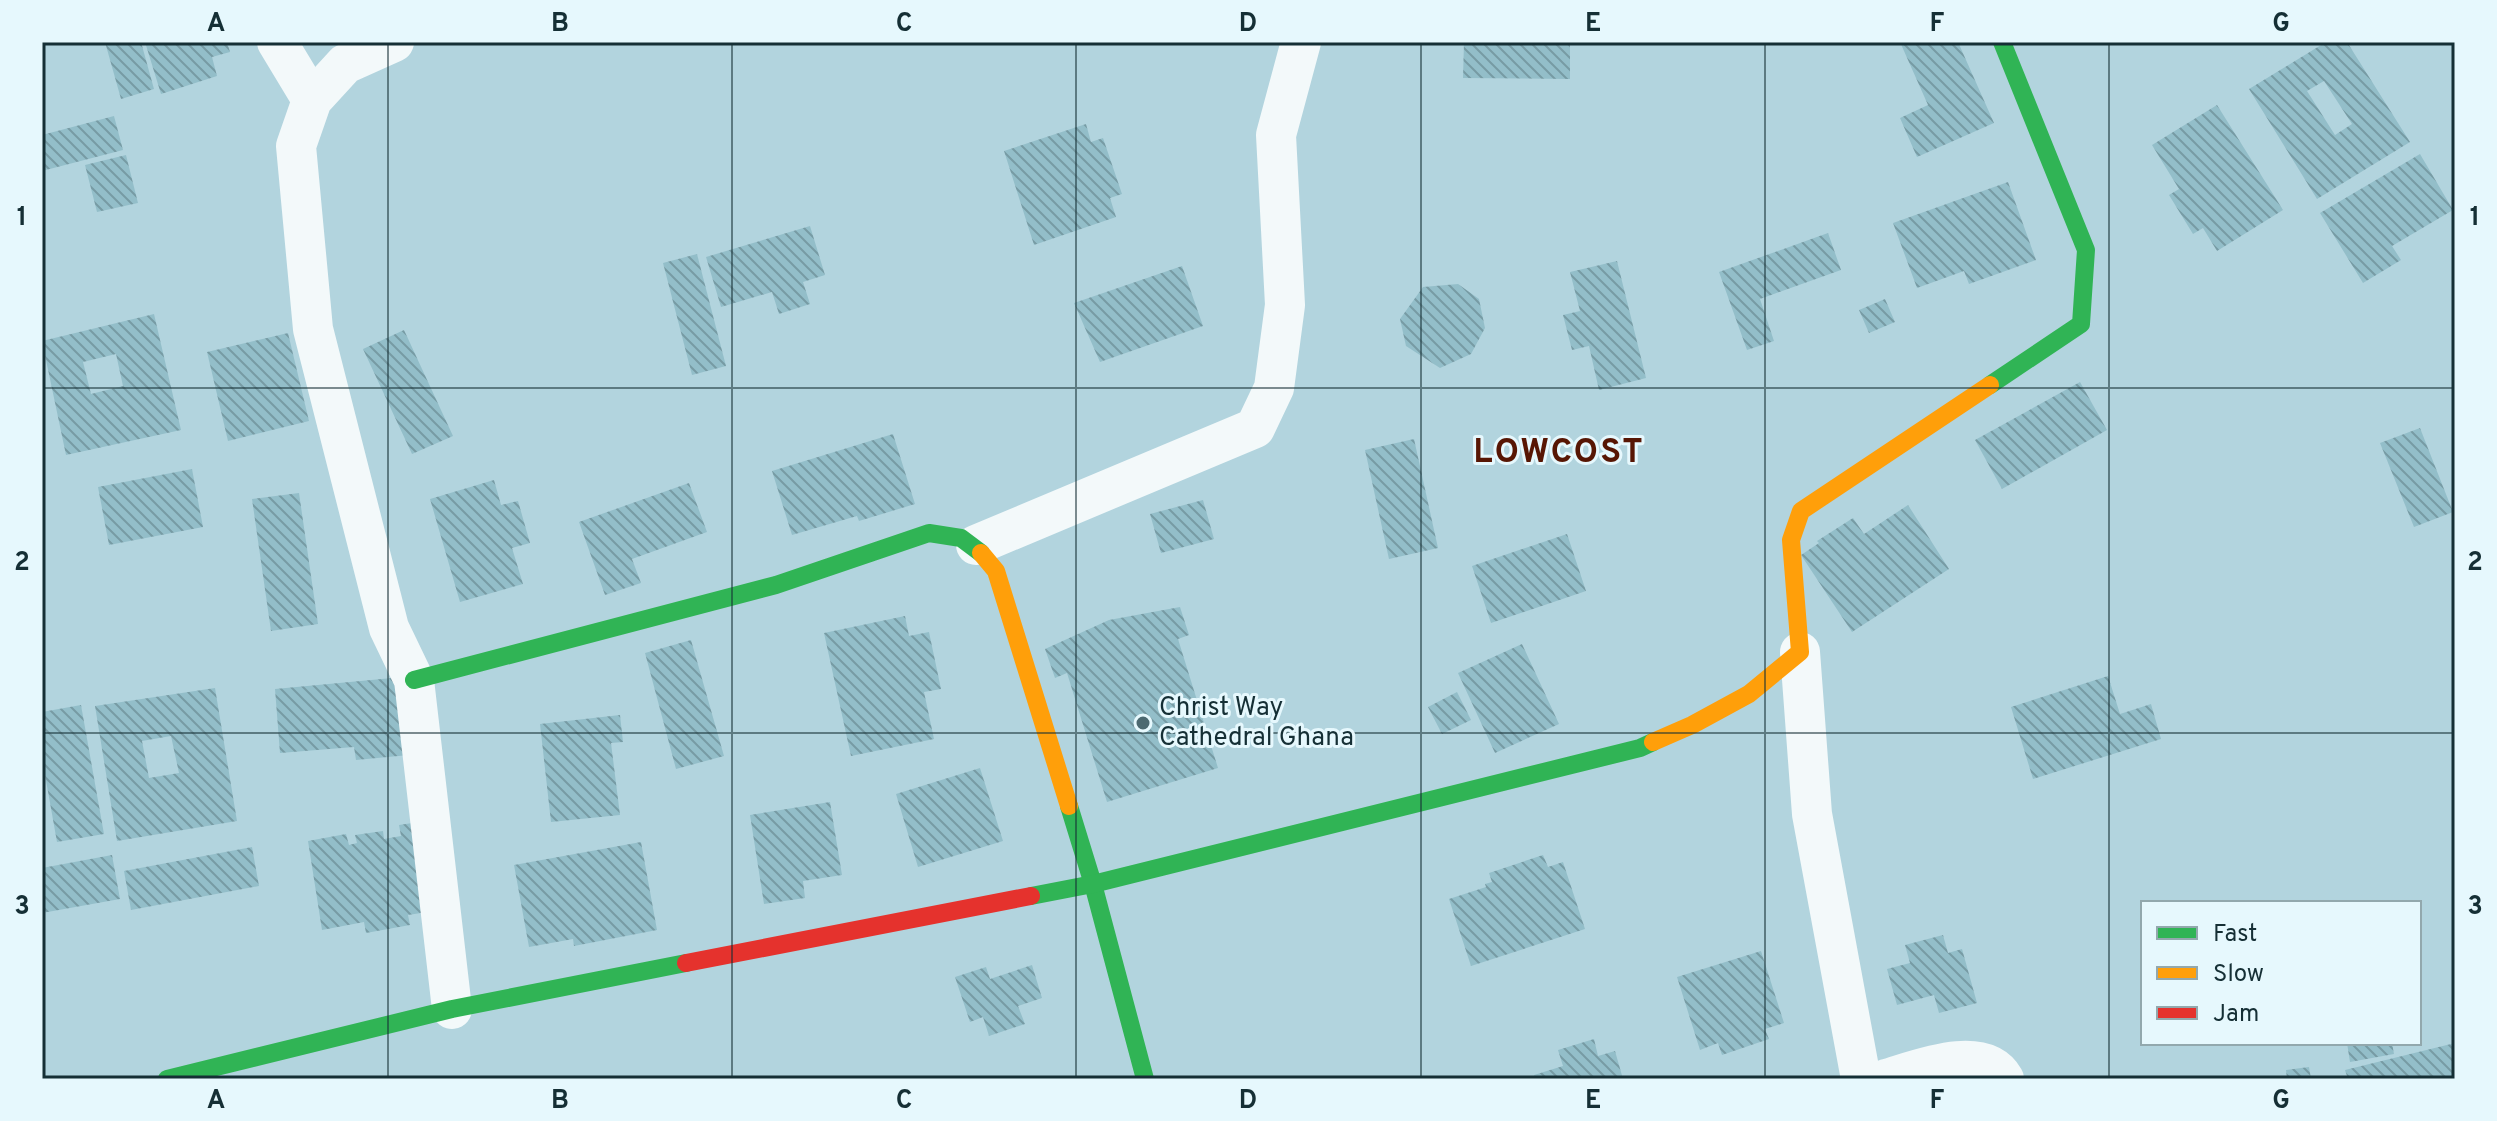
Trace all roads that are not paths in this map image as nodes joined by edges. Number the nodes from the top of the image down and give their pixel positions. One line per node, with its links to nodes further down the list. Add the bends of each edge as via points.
1 (277, 42): 5 (street)
2 (394, 42): 5 (street, via 345,64)
3 (1301, 42): 6 (street, via 1276,135 1285,305 1274,388 1255,428)
4 (2002, 42): 7 (street, via 2086,250 2081,324 1801,511 1791,540)
5 (312, 100): 8 (street, via 296,146 313,329 389,628)
6 (976, 545): 8 (street, via 954,534 929,533 776,585); 9 (street, via 996,571)
7 (1800, 652): 9 (street, via 1749,694 1640,748); 13 (street, via 1812,814)
8 (414, 680): 10 (street)
9 (1093, 884): 10 (street); 12 (street)
10 (452, 1009): 11 (street)
11 (167, 1079)
12 (1145, 1079)
13 (1861, 1079)
14 (1886, 1079): 15 (street, via 1976,1060 1999,1070)
15 (2004, 1079)

